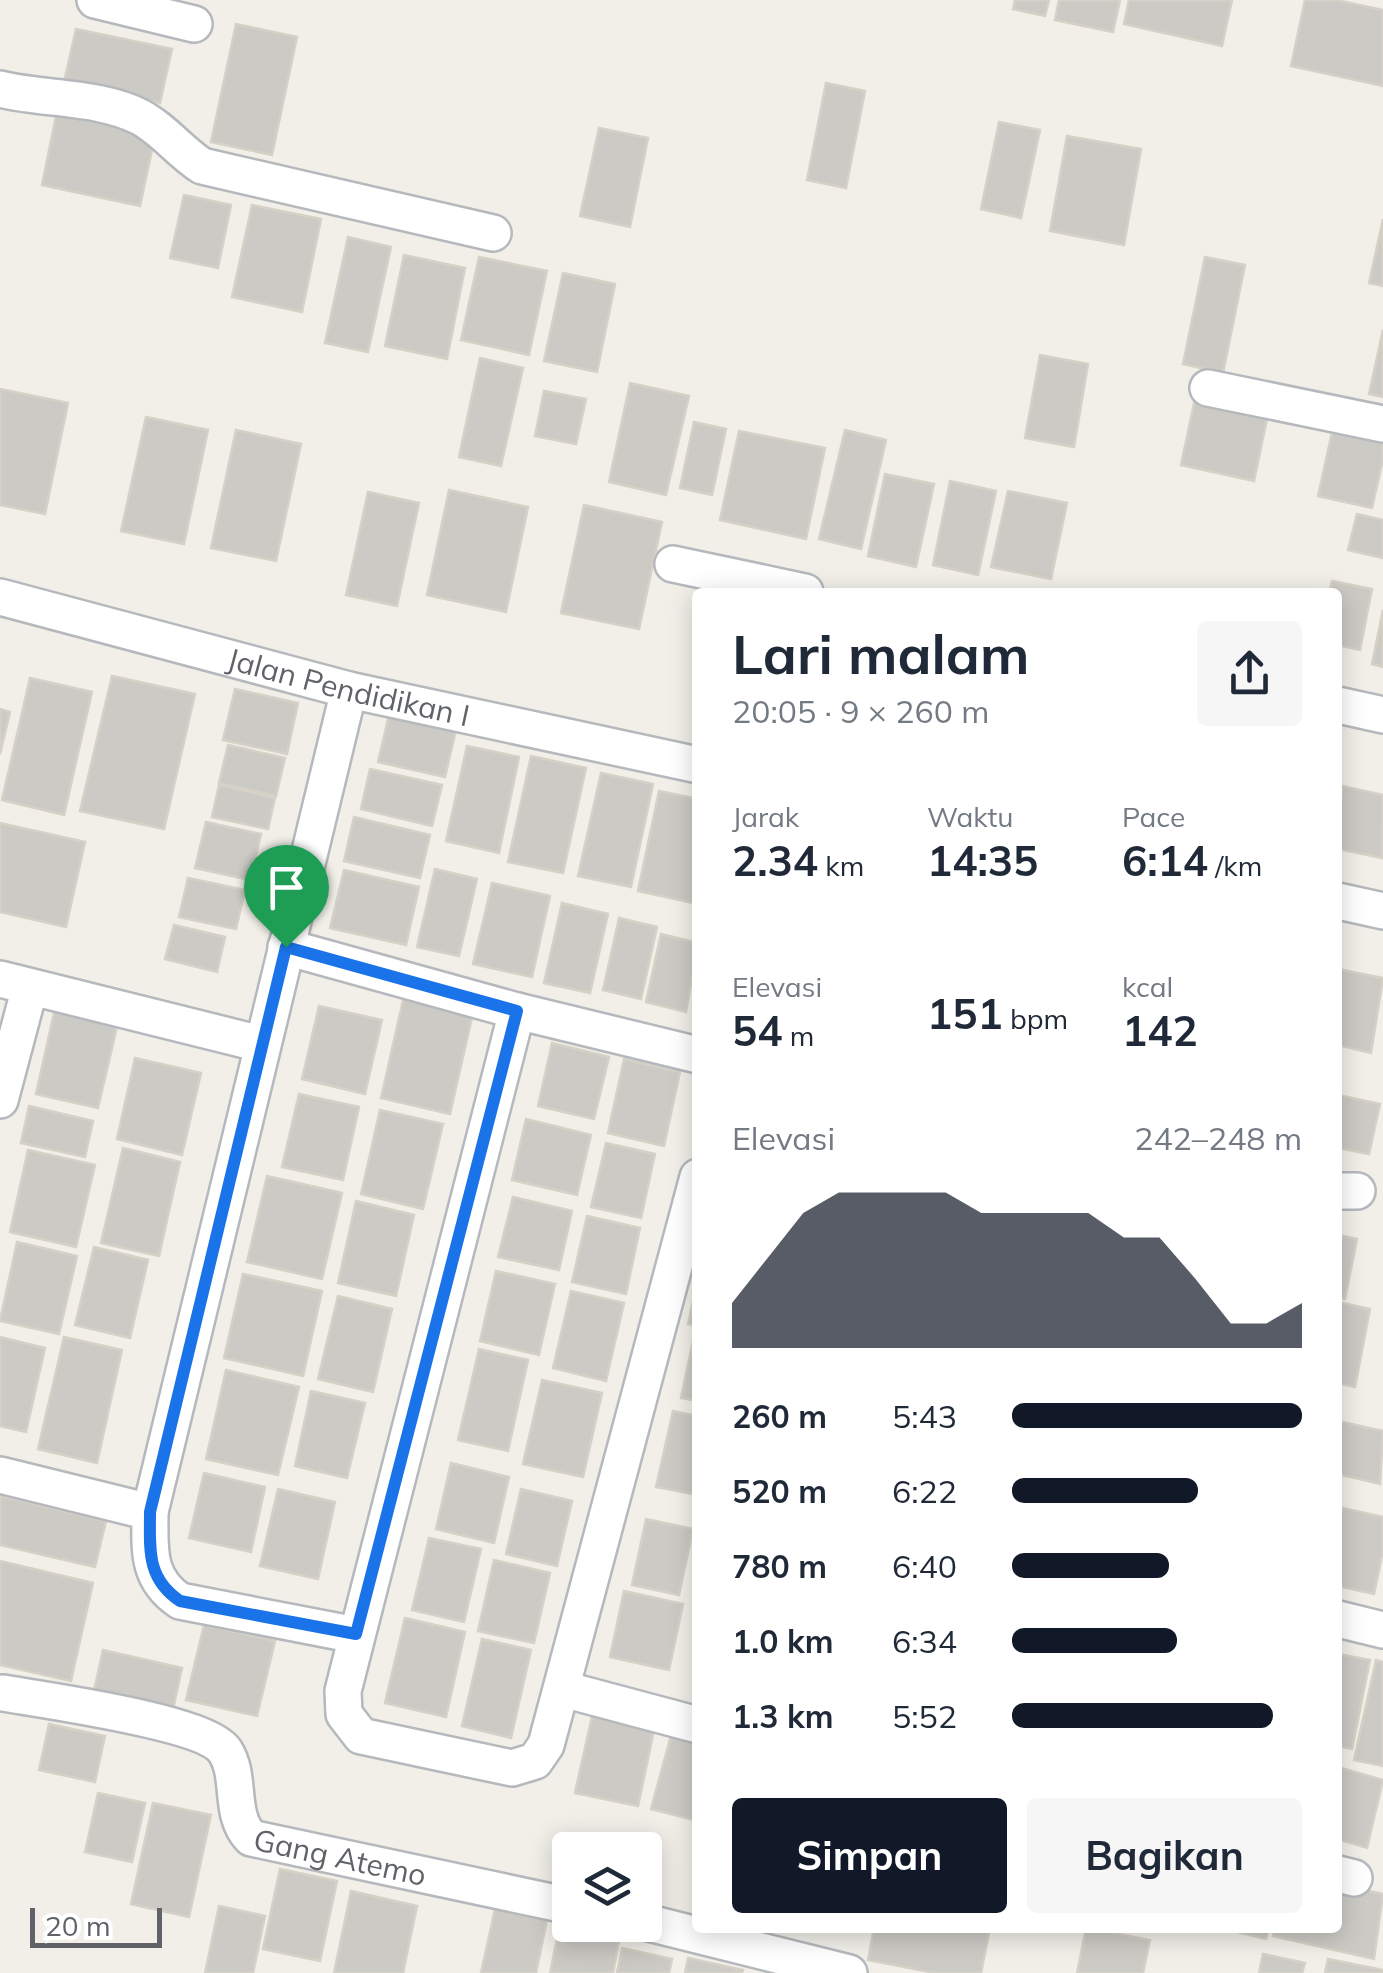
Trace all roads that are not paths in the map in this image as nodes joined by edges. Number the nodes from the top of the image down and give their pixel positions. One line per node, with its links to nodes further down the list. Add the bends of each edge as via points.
1 (95, 0): 2 (street)
2 (194, 24)
3 (0, 89): 4 (street, via 131,113 202,166)
4 (494, 233)
5 (1208, 388): 6 (street)
6 (1383, 424)
7 (674, 564): 8 (street)
8 (785, 588)
9 (0, 598): 10 (street, Jalan Pendidikan I)
10 (348, 690): 13 (street, Jalan Pendidikan I); 16 (street)
11 (1342, 707): 12 (street)
12 (1383, 714)
13 (692, 764)
14 (1342, 903): 15 (street)
15 (1383, 911)
16 (286, 947): 18 (street); 19 (street)
17 (15, 983): 19 (street); 21 (street)
18 (517, 1011): 20 (street); 27 (street)
19 (260, 1044): 24 (street)
20 (692, 1054)
21 (0, 1100)
22 (692, 1200): 28 (street)
23 (0, 1475): 24 (street)
24 (150, 1512): 27 (street, via 150,1564 162,1589 180,1601)
25 (1342, 1621): 26 (street)
26 (1383, 1630)
27 (356, 1634): 28 (street, via 344,1714 351,1728 374,1742 526,1766 546,1746)
28 (563, 1689): 30 (street)
29 (4, 1693): 31 (street, Gang Atemo, via 206,1737 226,1753 238,1813 251,1838)
30 (692, 1723)
31 (552, 1902)
32 (662, 1926): 33 (street)
33 (849, 1973)

